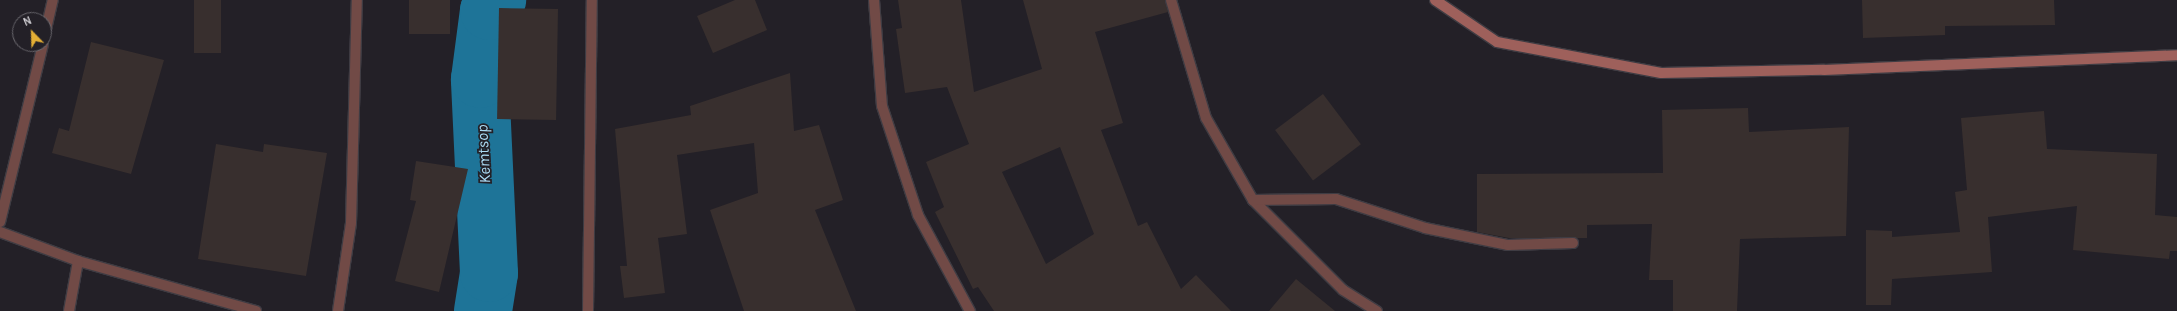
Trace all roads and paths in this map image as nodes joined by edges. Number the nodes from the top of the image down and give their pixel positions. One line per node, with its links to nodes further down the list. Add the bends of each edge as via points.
1 (53, 0): 7 (street)
2 (357, 0): 17 (street, via 351,223)
3 (592, 0): 18 (street)
4 (874, 0): 19 (street, via 882,106 918,215)
5 (1171, 0): 10 (street, via 1206,118)
6 (1435, 0): 9 (street, via 1497,42 1662,72 1824,70)
7 (50, 12)
8 (41, 52): 11 (street)
9 (2177, 55)
10 (1253, 200): 13 (street, via 1336,199 1425,228 1508,245); 20 (street, via 1343,290)
11 (0, 222)
12 (0, 232): 14 (street)
13 (1573, 243)
14 (78, 261): 15 (street); 16 (street)
15 (69, 311)
16 (256, 311)
17 (338, 311)
18 (588, 311)
19 (970, 311)
20 (1377, 311)

